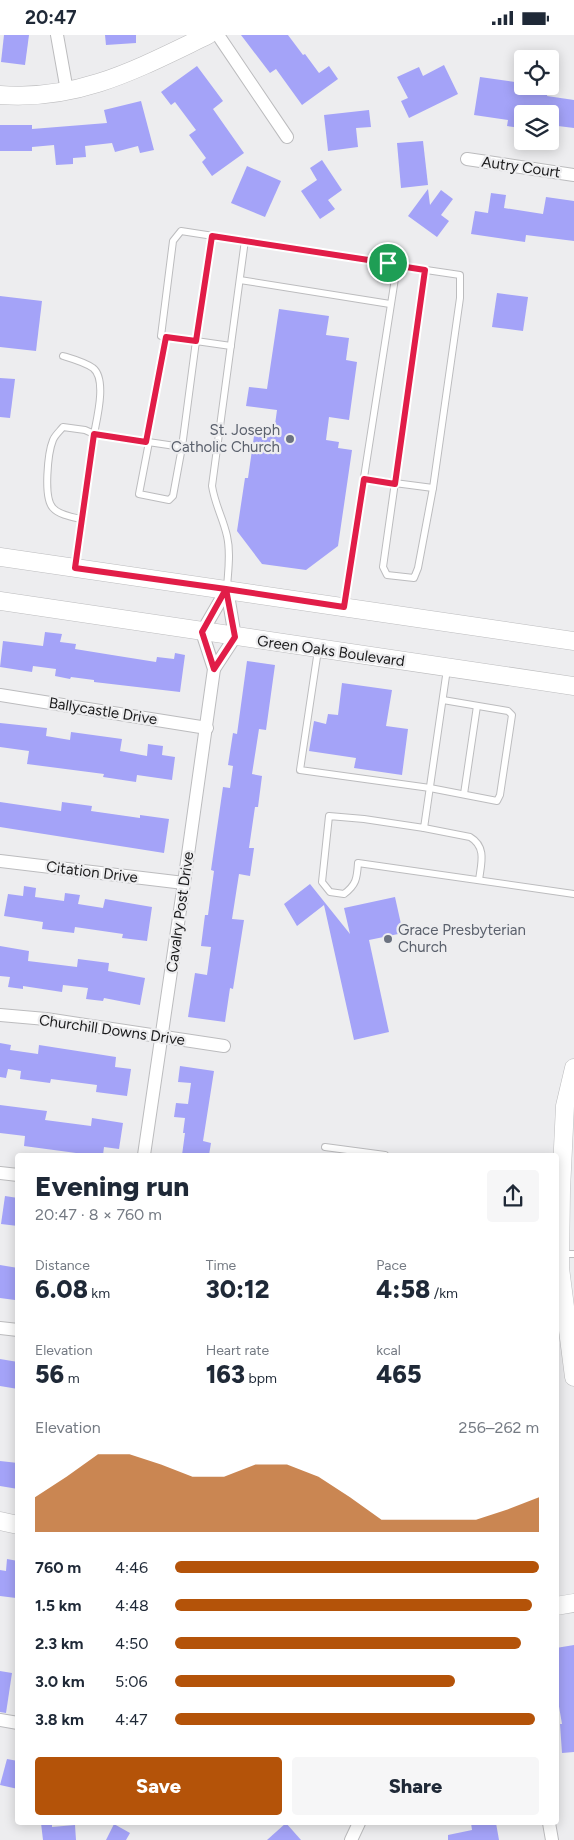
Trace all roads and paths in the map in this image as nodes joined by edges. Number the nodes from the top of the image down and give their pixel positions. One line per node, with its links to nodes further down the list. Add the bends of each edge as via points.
1 (57, 35): 4 (street)
2 (208, 35): 4 (main road, via 138,69 93,86)
3 (218, 35): 6 (street)
4 (67, 91): 5 (main road, via 22,97)
5 (0, 95)
6 (287, 137)
7 (467, 159): 8 (street, Autry Court)
8 (574, 175)
9 (212, 236): 10 (lane); 15 (lane, via 181,231 174,241 161,335); 16 (lane)
10 (245, 241): 12 (lane, via 388,263); 13 (lane)
11 (425, 270): 12 (lane, via 406,267); 24 (lane); 25 (lane, via 460,275 460,297)
12 (396, 272): 14 (lane)
13 (240, 280): 14 (lane); 17 (lane)
14 (390, 304): 23 (lane)
15 (166, 337): 16 (lane); 20 (lane)
16 (196, 341): 17 (lane); 21 (lane)
17 (231, 347): 22 (lane)
18 (63, 356): 19 (lane, via 80,361 98,375 100,386)
19 (94, 434): 20 (lane); 26 (lane); 26 (lane, via 63,427 53,441 47,476 47,497 51,506 56,511)
20 (148, 442): 21 (lane); 21 (lane, via 139,493 169,500 173,496)
21 (182, 447): 22 (lane)
22 (216, 449): 29 (lane, via 212,486 227,535)
23 (364, 479): 24 (lane); 31 (lane)
24 (395, 484): 25 (lane); 25 (lane, via 383,567 388,575 414,578)
25 (433, 488)
26 (82, 519): 28 (lane)
27 (0, 557): 28 (main road)
28 (75, 568): 29 (main road)
29 (226, 589): 31 (main road); 32 (street); 33 (street)
30 (0, 601): 32 (main road, Green Oaks Boulevard)
31 (344, 607): 34 (main road)
32 (202, 632): 33 (main road, Green Oaks Boulevard); 37 (street, Cavalry Post Drive)
33 (235, 637): 35 (main road, Green Oaks Boulevard); 37 (street, Cavalry Post Drive)
34 (574, 641)
35 (318, 649): 36 (main road, Green Oaks Boulevard); 43 (lane, via 300,770)
36 (448, 668): 38 (main road, Green Oaks Boulevard); 40 (lane)
37 (214, 669): 42 (street, Cavalry Post Drive)
38 (574, 686)
39 (0, 695): 42 (street, Ballycastle Drive)
40 (443, 701): 41 (lane); 43 (lane)
41 (477, 706): 44 (lane); 44 (lane, via 508,711 512,715 497,801)
42 (206, 728): 48 (street, Cavalry Post Drive)
43 (430, 788): 44 (lane); 45 (lane)
44 (464, 794)
45 (424, 828): 47 (lane, via 476,840 482,854); 47 (lane, via 329,816 322,882 330,892 344,894 354,887 358,863)
46 (0, 861): 48 (street, Citation Drive)
47 (479, 881): 49 (lane)
48 (184, 883): 51 (street, Cavalry Post Drive)
49 (574, 894)
50 (0, 1015): 51 (street, Churchill Downs Drive)
51 (162, 1037): 52 (street, Churchill Downs Drive); 56 (street, Cavalry Post Drive)
52 (224, 1046)
53 (574, 1067): 54 (main road)
54 (570, 1106): 60 (main road)
55 (325, 1147): 57 (lane)
56 (144, 1153)
57 (370, 1153)
58 (0, 1173): 59 (street)
59 (15, 1175)
60 (562, 1175): 61 (main road)
61 (567, 1254): 64 (main road, via 560,1268)
62 (0, 1328): 63 (street)
63 (15, 1330)
64 (573, 1365)
65 (0, 1521): 66 (main road)
66 (15, 1524)
67 (574, 1603): 68 (main road)
68 (559, 1606)
69 (0, 1720): 70 (street)
70 (15, 1722)
71 (358, 1825): 73 (street)
72 (549, 1825): 74 (street)
73 (351, 1840)
74 (552, 1840)

